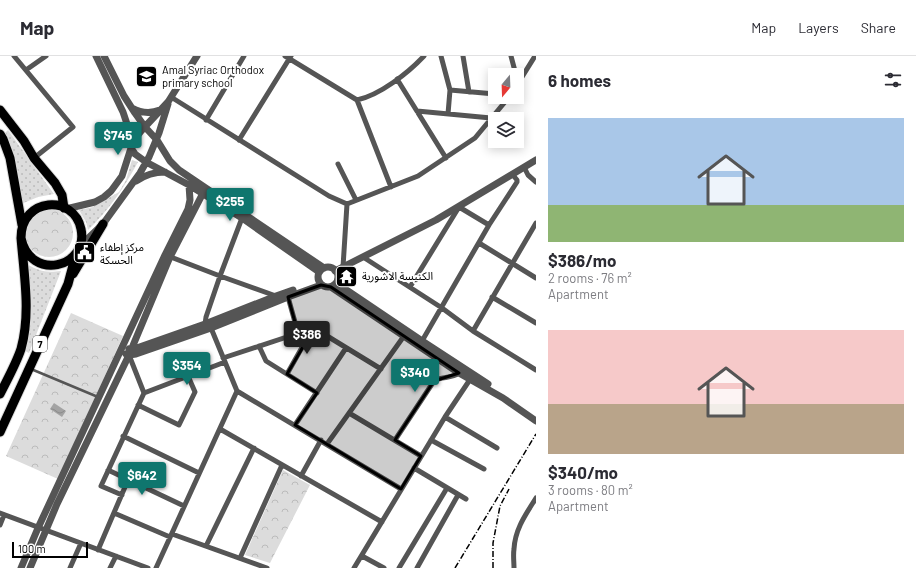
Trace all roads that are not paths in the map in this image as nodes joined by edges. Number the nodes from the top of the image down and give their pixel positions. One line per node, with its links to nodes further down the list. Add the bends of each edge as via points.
1 (14, 56): 14 (street)
2 (45, 56): 14 (street)
3 (96, 56): 36 (street, via 125,118)
4 (104, 56): 23 (street)
5 (197, 56): 20 (street)
6 (244, 56): 30 (street)
7 (424, 56): 16 (street)
8 (441, 56): 17 (street)
9 (463, 56): 18 (street)
10 (511, 56): 13 (street)
11 (535, 56): 15 (street)
12 (289, 57): 21 (street); 35 (street)
13 (514, 68)
14 (26, 70): 37 (street, via 73,127)
15 (524, 72)
16 (397, 80): 21 (street, via 366,98); 26 (street)
17 (450, 90): 18 (street); 28 (street)
18 (469, 92): 19 (street)
19 (488, 93)
20 (169, 100): 25 (street); 30 (street); 34 (street)
21 (357, 100): 48 (street)
22 (503, 104): 27 (street)
23 (131, 107): 25 (street, via 148,113); 32 (street)
24 (0, 110): 37 (highway, 7)
25 (160, 110): 32 (street)
26 (417, 111): 28 (street); 38 (street)
27 (496, 112)
28 (448, 114): 29 (street)
29 (488, 118)
30 (206, 120): 35 (street)
31 (488, 122): 38 (street, via 475,138)
32 (145, 127): 34 (street); 36 (street)
33 (0, 134): 57 (highway, 7, via 10,158)
34 (157, 140): 40 (street); 66 (street, via 178,170)
35 (239, 140): 51 (street, via 329,196)
36 (131, 148): 40 (street); 53 (street, via 122,176 111,191 95,202)
37 (34, 158): 53 (highway, 7, via 55,183 62,195)
38 (446, 158): 48 (street, via 418,176)
39 (536, 160): 42 (street)
40 (146, 162): 43 (street); 46 (street)
41 (338, 164): 50 (street)
42 (524, 167): 44 (street); 45 (street)
43 (166, 172): 46 (street, via 147,175); 47 (street)
44 (512, 174): 52 (street); 58 (street, via 517,182)
45 (536, 182)
46 (132, 184): 56 (street)
47 (189, 185): 49 (street); 62 (street, via 188,208)
48 (391, 187): 50 (street)
49 (203, 193): 54 (street); 62 (street)
50 (356, 200): 51 (street)
51 (347, 204): 65 (street)
52 (459, 207): 58 (street); 63 (street); 73 (street)
53 (65, 208): 57 (highway, via 56,205 39,207 32,211); 61 (highway, 7, via 73,214 81,229 82,238)
54 (242, 218): 66 (street); 68 (street)
55 (536, 223): 64 (street)
56 (103, 224): 61 (street); 71 (highway)
57 (22, 225): 59 (highway, 7)
58 (489, 225): 60 (street)
59 (21, 238): 61 (highway, 7, via 25,251 40,264 59,265 68,261); 99 (highway, 7, via 26,298 24,335 20,351)
60 (479, 243): 64 (street); 77 (street)
61 (78, 250): 71 (highway, 7)
62 (168, 256): 68 (street); 87 (street); 88 (street)
63 (363, 257): 65 (street); 73 (street)
64 (512, 263): 69 (street); 76 (street)
65 (342, 267): 67 (street)
66 (322, 270): 67 (street, via 332,268); 70 (street, via 317,276)
67 (336, 271): 72 (street, via 338,278)
68 (220, 276): 74 (street); 79 (street, via 206,317)
69 (536, 278)
70 (320, 283): 72 (street, via 326,287); 74 (street); 75 (street)
71 (68, 284): 90 (highway, 7)
72 (334, 285): 83 (street); 84 (street)
73 (410, 287): 77 (street)
74 (276, 296): 79 (street)
75 (288, 297): 79 (street); 82 (street)
76 (492, 297): 78 (street); 81 (street)
77 (442, 308): 81 (street); 84 (street)
78 (536, 323)
79 (208, 326): 88 (street, via 136,354); 89 (street)
80 (314, 328): 82 (street); 86 (street); 94 (street)
81 (473, 331): 92 (street)
82 (298, 333): 85 (street)
83 (404, 336): 91 (street); 93 (street)
84 (422, 341): 96 (street)
85 (259, 346): 89 (street); 94 (street, via 266,361)
86 (346, 348): 91 (street); 98 (street)
87 (121, 350): 88 (street); 101 (street)
88 (130, 353): 100 (street); 137 (street)
89 (224, 360): 95 (street); 97 (street)
90 (28, 368): 101 (lane); 109 (highway, 7)
91 (381, 369): 103 (street)
92 (536, 370)
93 (459, 373): 96 (street); 112 (street, via 434,382)
94 (287, 374): 98 (street)
95 (188, 376): 100 (street); 102 (street, via 195,392 179,424)
96 (472, 377): 104 (street); 105 (street); 106 (street)
97 (237, 390): 107 (street); 108 (street)
98 (317, 393): 107 (street)
99 (0, 394)
100 (144, 394): 102 (street)
101 (99, 398): 136 (street)
102 (138, 405): 110 (street)
103 (349, 413): 112 (street); 114 (street)
104 (536, 416)
105 (445, 417): 113 (street); 116 (street)
106 (536, 421)
107 (295, 425): 111 (street)
108 (220, 429): 115 (street); 122 (street)
109 (0, 432)
110 (123, 436): 121 (street); 122 (street)
111 (321, 440): 114 (street); 123 (street)
112 (395, 440): 117 (street)
113 (431, 440): 117 (street); 120 (street)
114 (327, 444): 125 (street)
115 (254, 448): 118 (street); 140 (street)
116 (497, 448)
117 (421, 456): 119 (street)
118 (282, 465): 123 (street); 144 (street)
119 (414, 468): 125 (street); 126 (street)
120 (484, 469)
121 (108, 470): 124 (street); 127 (street, via 101,486)
122 (199, 473): 131 (street)
123 (302, 476): 134 (street)
124 (128, 480): 127 (street); 131 (street)
125 (402, 488): 134 (street)
126 (447, 488): 128 (street); 156 (street)
127 (122, 495): 132 (street)
128 (458, 495): 130 (street); 157 (street)
129 (536, 498): 158 (street, via 517,531 513,550)
130 (466, 499)
131 (184, 506): 138 (street)
132 (114, 513): 138 (street); 141 (street)
133 (2, 514): 135 (street); 136 (street)
134 (382, 522): 143 (street)
135 (0, 525)
136 (38, 528): 137 (street); 146 (street)
137 (46, 531): 139 (street); 147 (street)
138 (171, 535): 140 (street); 151 (street)
139 (81, 543): 141 (street); 148 (street)
140 (206, 546): 144 (street)
141 (98, 550): 142 (street)
142 (116, 556): 149 (street); 150 (street)
143 (362, 556): 154 (street); 155 (street)
144 (240, 558): 145 (street)
145 (248, 561): 152 (street); 153 (street)
146 (21, 568)
147 (30, 568)
148 (70, 568)
149 (110, 568)
150 (148, 568)
151 (156, 568)
152 (245, 568)
153 (267, 568)
154 (354, 568)
155 (384, 568)
156 (399, 568)
157 (417, 568)
158 (514, 568)

